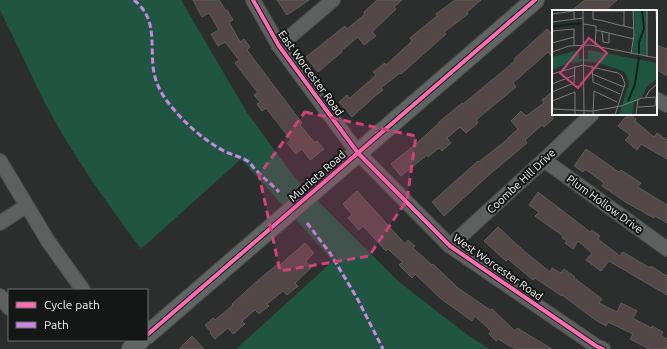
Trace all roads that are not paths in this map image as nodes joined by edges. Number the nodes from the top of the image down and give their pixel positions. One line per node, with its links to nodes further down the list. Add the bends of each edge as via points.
1 (253, 0): 4 (street, East Worcester Road)
2 (333, 0): 4 (street)
3 (535, 0): 8 (main road, Murrieta Road)
4 (279, 46): 8 (street, East Worcester Road)
5 (657, 99): 6 (street)
6 (667, 105)
7 (591, 115): 9 (street, Coombe Hill Drive)
8 (358, 153): 13 (street, West Worcester Road); 18 (main road, Murrieta Road)
9 (544, 160): 13 (street, Coombe Hill Drive); 14 (street, Plum Hollow Drive)
10 (0, 162): 11 (street)
11 (26, 206): 12 (street); 15 (street)
12 (0, 223)
13 (450, 246): 22 (street, West Worcester Road)
14 (667, 249)
15 (82, 289)
16 (0, 296): 17 (street)
17 (8, 307)
18 (148, 334)
19 (125, 341): 21 (street)
20 (140, 341): 21 (main road)
21 (131, 349)
22 (603, 349)

